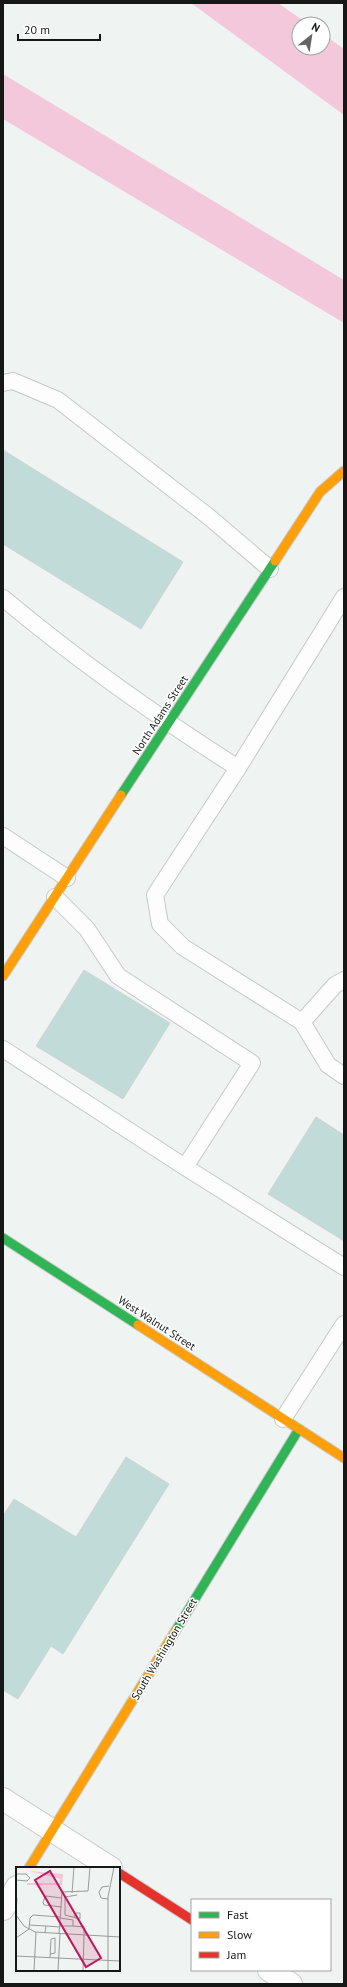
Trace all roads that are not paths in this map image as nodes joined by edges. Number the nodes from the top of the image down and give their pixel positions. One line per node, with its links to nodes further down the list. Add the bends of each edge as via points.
1 (3, 383): 3 (lane, via 13,381 58,400 209,517)
2 (343, 472): 3 (street, North Adams Street, via 320,492)
3 (270, 569): 6 (street, North Adams Street)
4 (344, 597): 7 (lane)
5 (3, 598): 6 (lane, via 53,640)
6 (169, 724): 7 (lane); 9 (street, North Adams Street)
7 (238, 768): 13 (lane, via 155,896 160,924 183,947)
8 (3, 836): 9 (lane)
9 (67, 878): 10 (street, North Adams Street)
10 (55, 897): 11 (street, North Adams Street); 16 (lane, via 87,929 118,976 252,1063)
11 (3, 976)
12 (344, 980): 13 (lane, via 335,986)
13 (302, 1022): 15 (lane, via 328,1065)
14 (3, 1049): 16 (lane)
15 (344, 1076)
16 (186, 1167): 18 (lane)
17 (3, 1238): 20 (street, West Walnut Street)
18 (344, 1267)
19 (344, 1324): 20 (lane)
20 (283, 1419): 21 (street, West Walnut Street)
21 (299, 1429): 22 (street, West Walnut Street); 24 (street, South Washington Street)
22 (344, 1458)
23 (3, 1799): 24 (street)
24 (53, 1831): 25 (street, South Washington Street); 26 (street)
25 (30, 1867)
26 (108, 1867)
27 (120, 1875): 30 (street)
28 (16, 1889): 29 (street)
29 (3, 1909)
30 (191, 1919)
31 (271, 1971): 32 (street)
32 (291, 1984)

